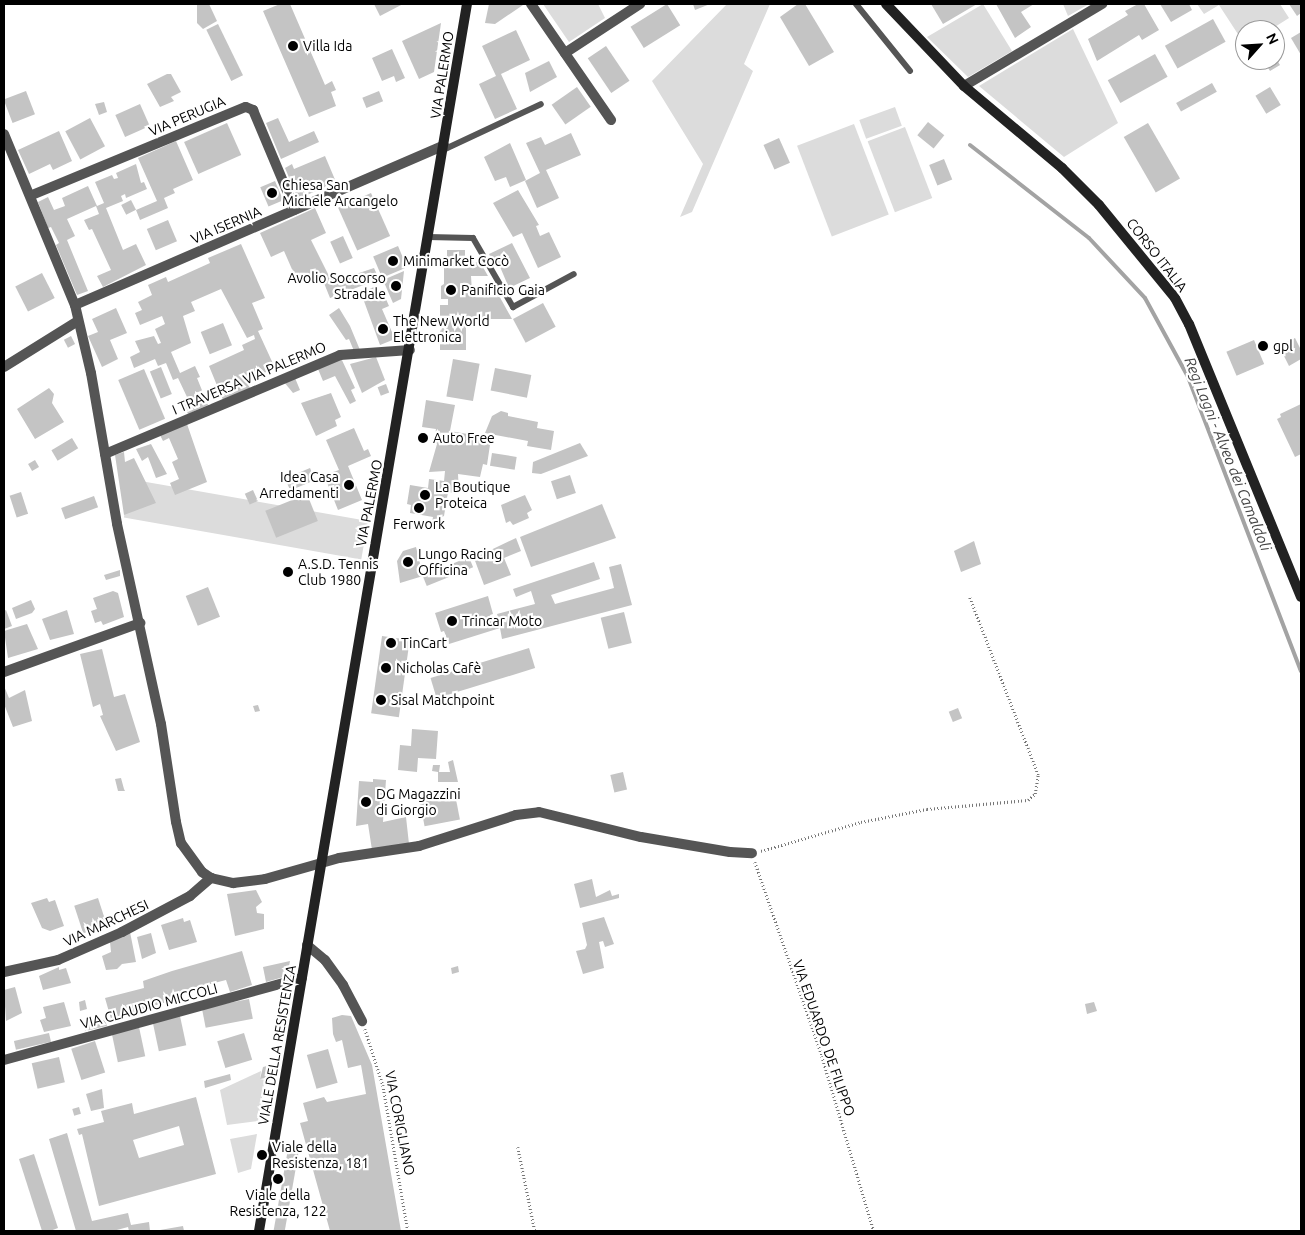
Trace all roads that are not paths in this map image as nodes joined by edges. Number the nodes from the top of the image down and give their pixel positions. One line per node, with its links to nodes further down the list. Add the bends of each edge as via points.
1 (467, 4): 13 (main road, VIA PALERMO)
2 (530, 4): 7 (street)
3 (640, 4): 7 (street)
4 (856, 4): 8 (lane)
5 (886, 4): 9 (main road, CORSO ITALIA)
6 (1102, 4): 9 (street)
7 (565, 53): 11 (street)
8 (910, 71)
9 (964, 86): 23 (main road, CORSO ITALIA, via 1068,174 1175,298 1189,324)
10 (542, 104): 13 (lane)
11 (611, 120)
12 (4, 134): 14 (street)
13 (443, 148): 15 (street, VIA ISERNIA); 16 (main road, VIA PALERMO)
14 (32, 195): 15 (street, VIA PERUGIA, via 246,107 253,110); 18 (street)
15 (295, 210): 18 (street, VIA ISERNIA)
16 (428, 237): 17 (lane, via 473,238 512,307); 20 (main road, VIA PALERMO)
17 (574, 274)
18 (75, 305): 19 (street)
19 (78, 321): 21 (street); 22 (street, via 91,372)
20 (410, 350): 22 (street, I TRAVERSA VIA PALERMO, via 340,355); 27 (main road, VIA PALERMO)
21 (4, 367)
22 (105, 454): 24 (street)
23 (1301, 597)
24 (140, 623): 25 (street); 28 (street, via 181,843 194,864)
25 (4, 672)
26 (752, 853): 27 (street, via 650,839 538,812 516,815 419,846)
27 (322, 862): 28 (street, via 247,882); 29 (main road, VIALE DELLA RESISTENZA)
28 (211, 878): 30 (street, VIA MARCHESI, via 190,896 122,932 58,960)
29 (307, 944): 31 (main road, VIALE DELLA RESISTENZA); 32 (street, via 325,960 343,985)
30 (4, 972)
31 (302, 978): 33 (street, VIA CLAUDIO MICCOLI); 34 (main road, VIALE DELLA RESISTENZA)
32 (362, 1021)
33 (4, 1060)
34 (259, 1231)

